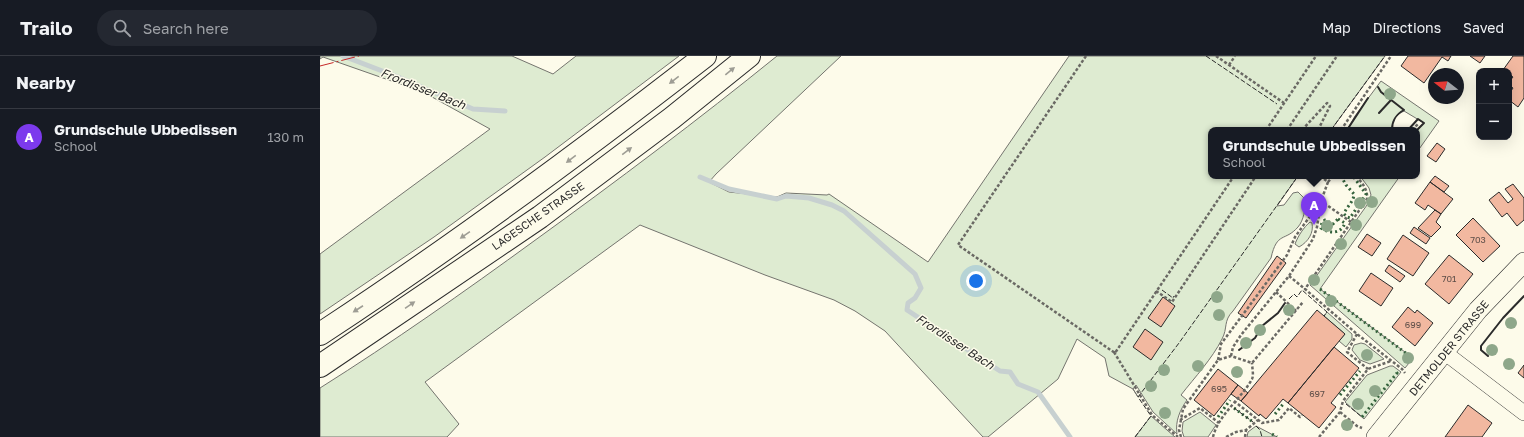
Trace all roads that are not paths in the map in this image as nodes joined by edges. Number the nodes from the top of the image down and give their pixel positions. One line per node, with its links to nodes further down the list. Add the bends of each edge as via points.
1 (705, 56): 4 (highway, one-way to 4, via 538,183 388,290)
2 (749, 56): 6 (highway, LAGESCHE STRASSE, one-way to 2, via 540,217 672,118)
3 (1524, 262): 5 (street, DETMOLDER STRASSE, via 1478,310)
4 (320, 334)
5 (1444, 352): 7 (street); 8 (street, DETMOLDER STRASSE)
6 (320, 366)
7 (1524, 413)
8 (1376, 437)

